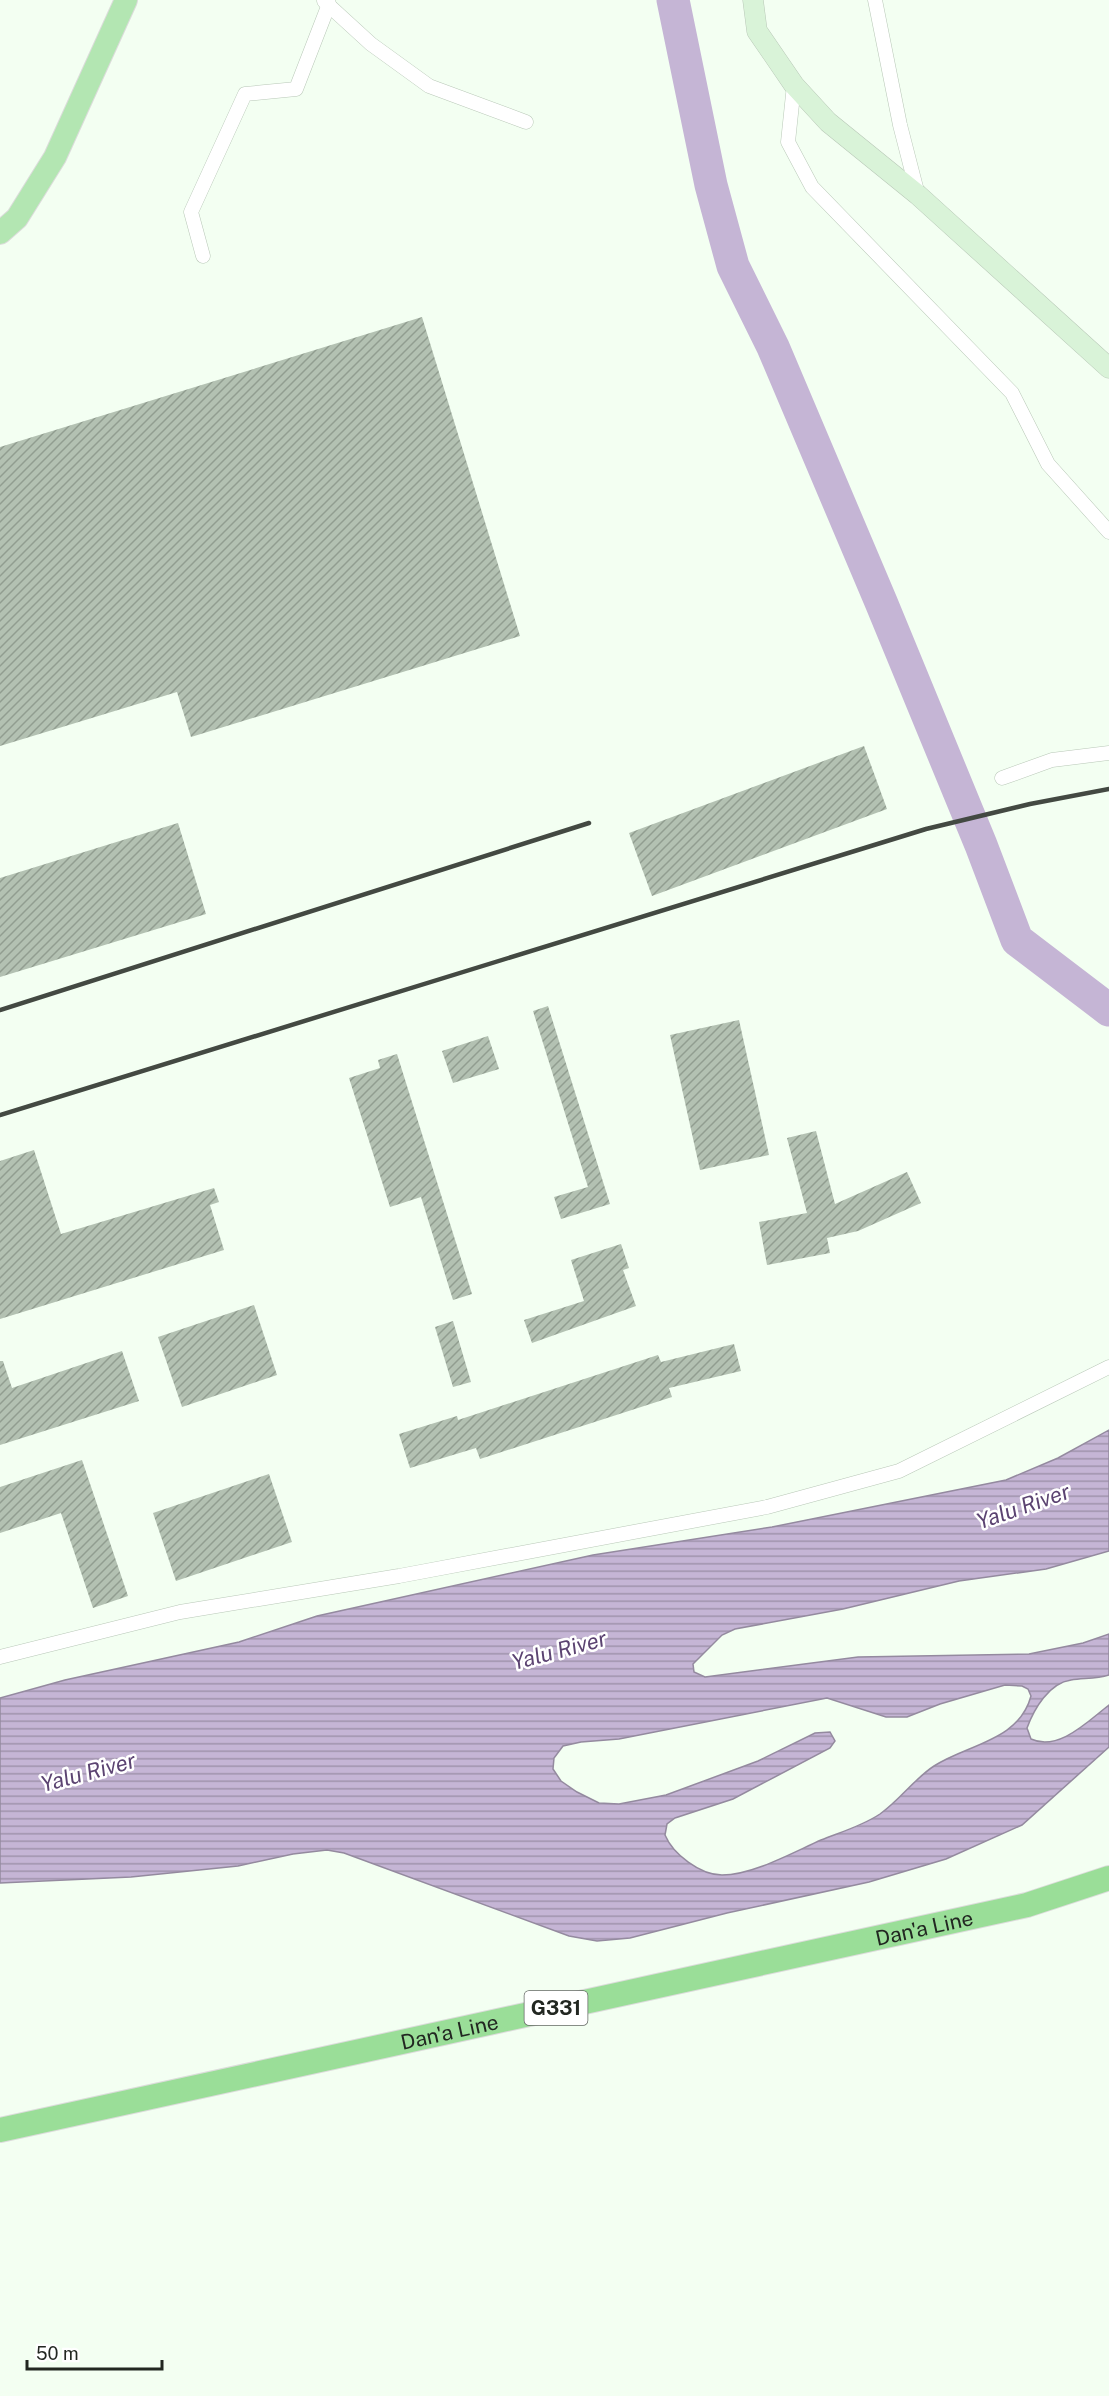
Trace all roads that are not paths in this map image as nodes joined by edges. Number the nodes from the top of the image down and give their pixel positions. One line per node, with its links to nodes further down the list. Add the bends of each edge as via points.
1 (126, 0): 8 (main road, via 55,157 17,218)
2 (753, 0): 5 (main road, via 757,31)
3 (875, 0): 7 (street)
4 (326, 2): 6 (street, via 371,44 429,86); 9 (street, via 296,89 245,94 191,212)
5 (794, 85): 7 (main road, via 828,123); 11 (street, via 788,142 812,187 1012,393 1048,464)
6 (526, 122)
7 (918, 195): 10 (main road)
8 (0, 233)
9 (203, 256)
10 (1109, 368)
11 (1109, 532)
12 (1109, 753): 13 (street, via 1052,760)
13 (1002, 778)
14 (1109, 1367): 15 (street, via 899,1471 767,1507 399,1576 180,1612)
15 (0, 1657)
16 (1109, 1878): 17 (highway, Dan'a Line / G331, via 1027,1905)
17 (0, 2130)

